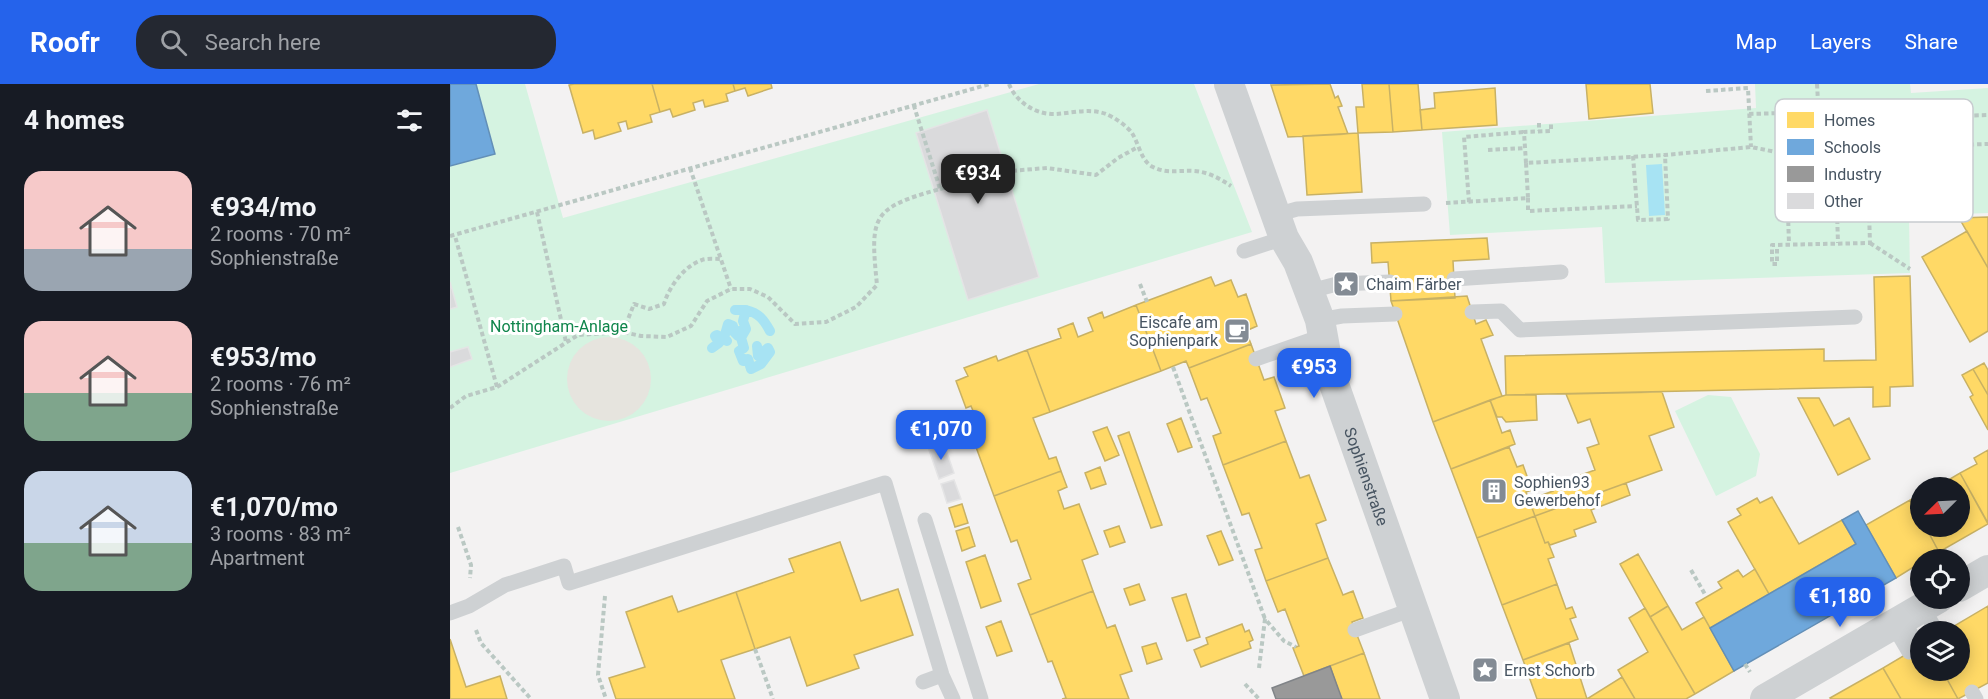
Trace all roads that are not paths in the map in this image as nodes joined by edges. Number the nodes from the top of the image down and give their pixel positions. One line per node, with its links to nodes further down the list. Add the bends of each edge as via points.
1 (1229, 84): 3 (street, Sophienstraße)
2 (1424, 204): 3 (lane, via 1297,210)
3 (1276, 216): 4 (lane); 8 (street, Sophienstraße)
4 (1244, 251)
5 (1561, 272): 6 (lane)
6 (1454, 279)
7 (1390, 282): 8 (lane, via 1337,284)
8 (1310, 291): 12 (street, Sophienstraße)
9 (1472, 312): 11 (lane, via 1501,311 1520,330)
10 (1395, 314): 12 (lane, via 1342,316)
11 (1855, 317)
12 (1321, 328): 13 (lane); 17 (street, Sophienstraße, via 1329,370)
13 (1256, 359)
14 (925, 520): 24 (lane)
15 (1988, 570): 16 (street)
16 (1970, 581)
17 (1413, 609): 20 (lane); 25 (street, Sophienstraße)
18 (450, 613): 21 (lane, via 505,585 564,566 569,582 885,483)
19 (1919, 616): 26 (street)
20 (1356, 630)
21 (942, 675): 22 (lane); 23 (lane)
22 (923, 682)
23 (953, 699)
24 (981, 699)
25 (1445, 699)
26 (1765, 699)

